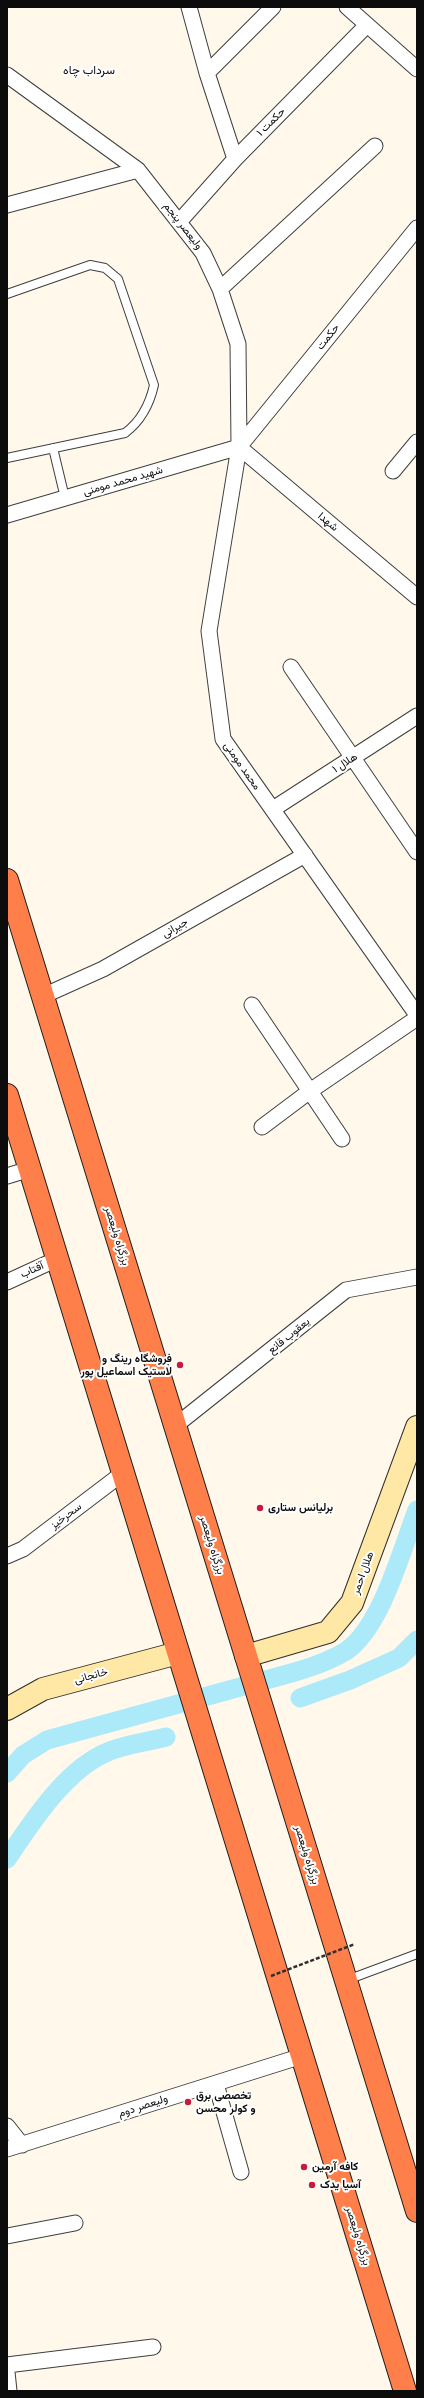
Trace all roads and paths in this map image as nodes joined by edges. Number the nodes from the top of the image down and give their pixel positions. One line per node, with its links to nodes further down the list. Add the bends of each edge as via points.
1 (189, 7): 6 (street)
2 (272, 7): 6 (street)
3 (347, 7): 4 (street)
4 (367, 25): 5 (street); 9 (street, حکمت ۱)
5 (417, 69)
6 (207, 73): 9 (street)
7 (7, 75): 10 (street, ولیعصر پنجم)
8 (375, 146): 14 (street)
9 (235, 159): 12 (street, حکمت ۱)
10 (138, 170): 11 (street); 12 (street, ولیعصر پنجم)
11 (7, 205)
12 (179, 222): 14 (street, ولیعصر پنجم, via 204,253)
13 (417, 228): 17 (street, حکمت)
14 (220, 288): 17 (street, ولیعصر پنجم, via 238,344)
15 (7, 294): 18 (lane, via 90,265 105,268 118,279 154,384 150,401 132,428 125,433)
16 (417, 442): 20 (street)
17 (239, 447): 21 (street, شهید محمد مومنی); 23 (street, شهدا); 27 (street, محمد مومنی, via 209,631 223,739)
18 (53, 448): 19 (lane); 21 (lane)
19 (7, 458)
20 (393, 471)
21 (65, 498): 22 (street, شهید محمد مومنی)
22 (7, 515)
23 (417, 597)
24 (291, 667): 26 (street)
25 (417, 716): 26 (street, هلال ۱)
26 (353, 758): 27 (street, هلال ۱); 28 (street)
27 (273, 809): 29 (street, محمد مومنی)
28 (417, 852)
29 (305, 855): 31 (street, جیرانی, via 103,970); 33 (street, محمد مومنی)
30 (7, 880): 31 (highway, بزرگراه ولیعصر)
31 (43, 996): 43 (highway, بزرگراه ولیعصر)
32 (252, 1005): 34 (street)
33 (417, 1016): 34 (street)
34 (310, 1091): 36 (street); 37 (street)
35 (7, 1095): 38 (highway, بزرگراه ولیعصر)
36 (262, 1127)
37 (342, 1139)
38 (30, 1169): 39 (street); 40 (highway, بزرگراه ولیعصر)
39 (7, 1176)
40 (57, 1259): 42 (street, آفتاب); 45 (highway, بزرگراه ولیعصر)
41 (417, 1277): 43 (street, یعقوب قانع, via 346,1290)
42 (7, 1282)
43 (175, 1426): 48 (highway, بزرگراه ولیعصر)
44 (417, 1427): 48 (main road, هلال احمر, via 352,1603 328,1632)
45 (123, 1473): 46 (street, سحرخیز, via 23,1548); 47 (highway, بزرگراه ولیعصر)
46 (7, 1556)
47 (178, 1653): 49 (main road, خانجانی, via 43,1689); 54 (highway, بزرگراه ولیعصر)
48 (246, 1656): 53 (highway, بزرگراه ولیعصر)
49 (7, 1709)
50 (355, 1944): 52 (path, bridge)
51 (417, 1954): 53 (lane)
52 (271, 1976)
53 (346, 1980): 60 (highway, بزرگراه ولیعصر)
54 (302, 2056): 55 (street, ولیعصر دوم); 67 (highway, بزرگراه ولیعصر)
55 (216, 2084): 57 (street, ولیعصر دوم); 59 (street)
56 (7, 2126): 57 (street)
57 (22, 2145): 58 (street, ولیعصر دوم)
58 (7, 2149)
59 (241, 2172)
60 (417, 2211)
61 (75, 2223): 62 (street)
62 (7, 2236)
63 (153, 2347): 64 (street)
64 (7, 2365)
65 (7, 2372): 66 (street)
66 (9, 2391)
67 (405, 2391)

